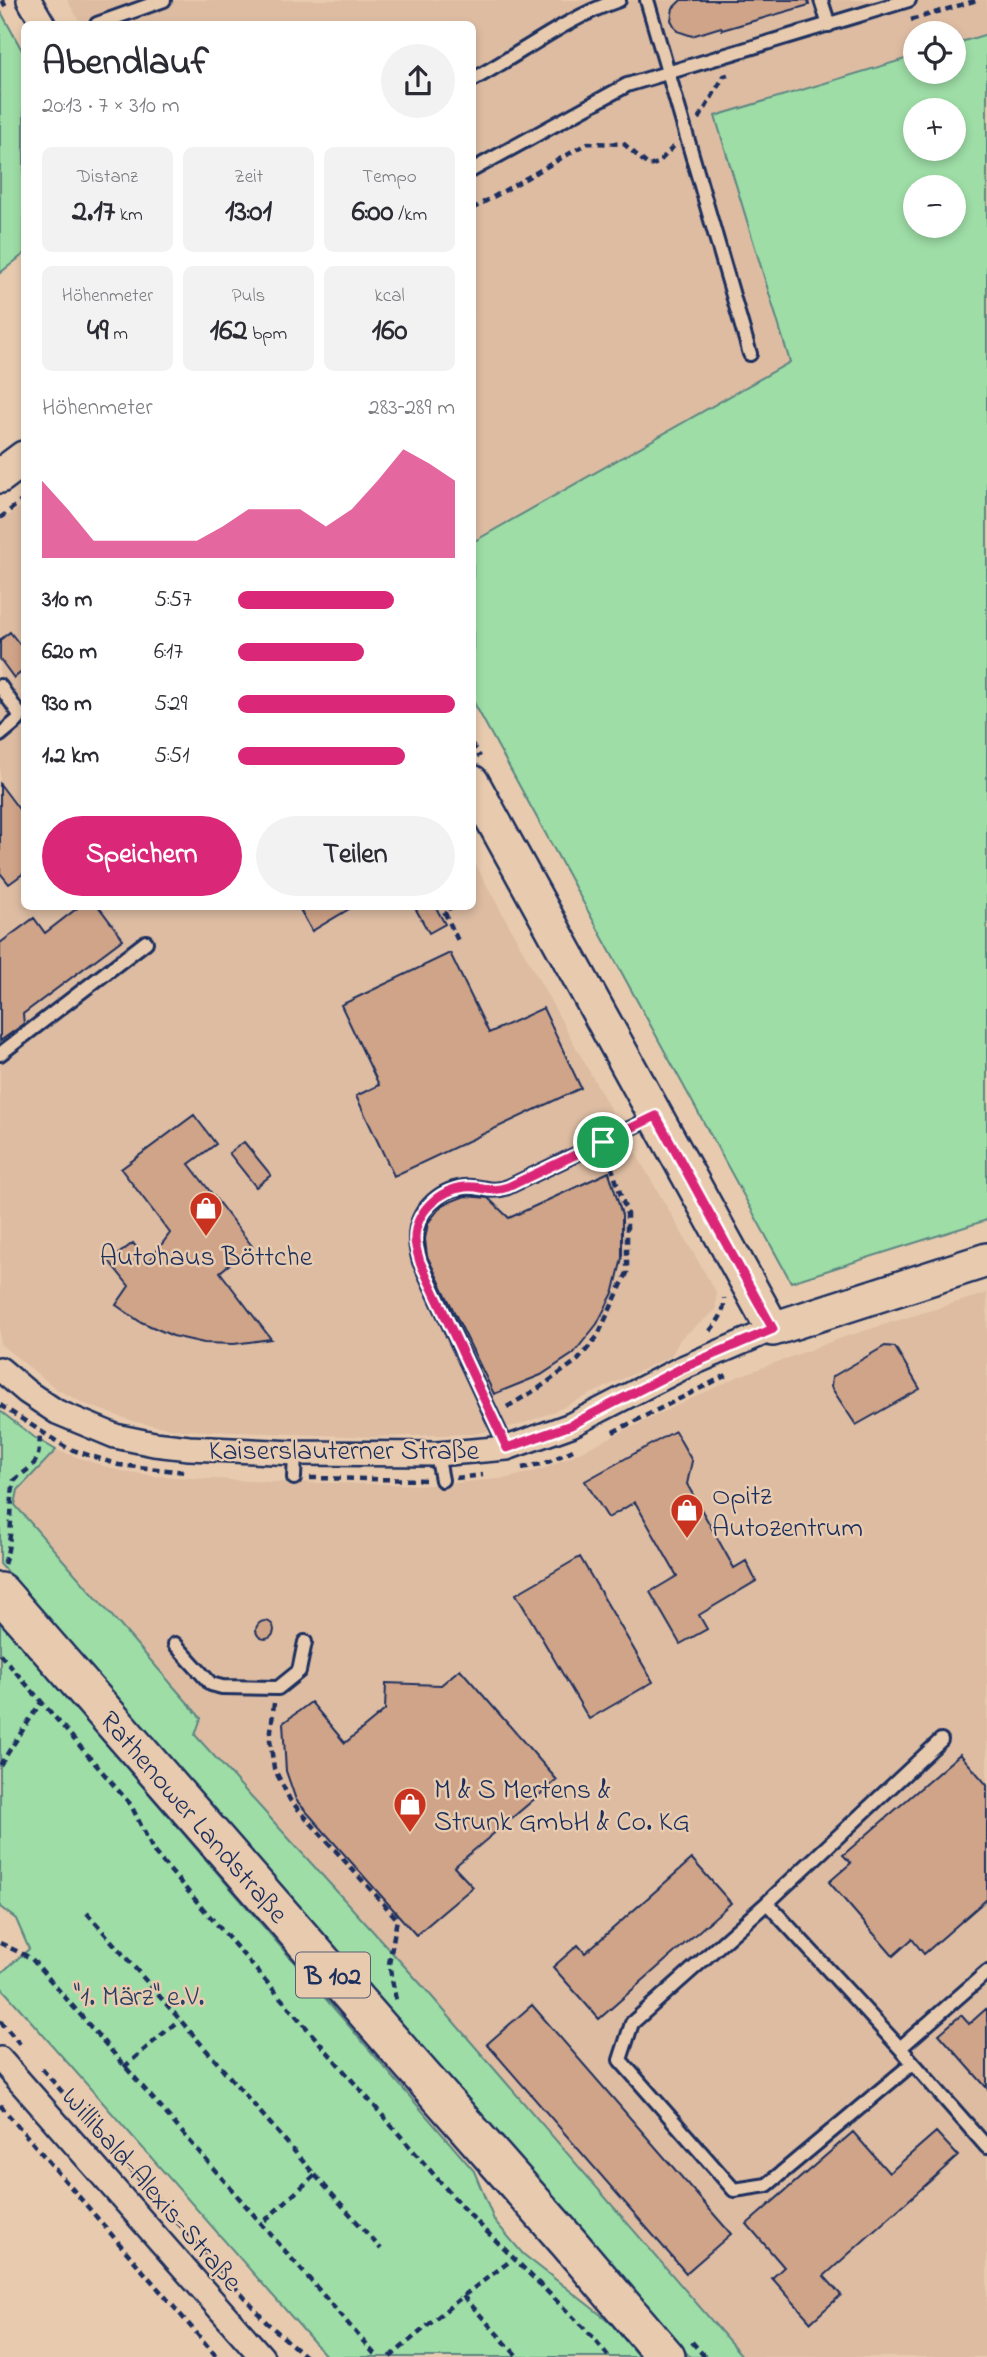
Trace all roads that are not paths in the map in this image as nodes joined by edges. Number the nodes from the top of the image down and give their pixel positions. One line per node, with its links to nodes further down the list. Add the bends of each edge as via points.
1 (29, 0): 7 (street)
2 (164, 0): 8 (lane)
3 (619, 0): 11 (lane, via 573,20)
4 (647, 0): 10 (lane)
5 (821, 0): 9 (lane)
6 (909, 0): 9 (lane)
7 (41, 21)
8 (105, 21)
9 (828, 25): 10 (lane)
10 (667, 72): 12 (lane, via 627,85); 13 (lane)
11 (476, 78)
12 (476, 168)
13 (750, 354)
14 (21, 460): 15 (street)
15 (0, 476)
16 (0, 686): 17 (lane, via 20,715)
17 (0, 735)
18 (479, 775): 21 (street)
19 (146, 942): 20 (lane)
20 (0, 1054)
21 (656, 1116): 23 (street); 25 (lane, via 494,1192 480,1187 447,1191 419,1219 415,1239 420,1262)
22 (987, 1260): 23 (street)
23 (773, 1329): 25 (street, Kaiserslauterner Straße, via 682,1368 571,1425)
24 (0, 1369): 26 (street, Kaiserslauterner Straße, via 57,1412 116,1436 189,1448)
25 (507, 1448): 27 (street, Kaiserslauterner Straße)
26 (295, 1452): 27 (street, Kaiserslauterner Straße); 28 (lane)
27 (437, 1454): 29 (lane)
28 (294, 1478)
29 (442, 1480)
30 (1, 1580): 41 (main road, Rathenower Landstraße / B 102)
31 (306, 1642): 32 (lane, via 299,1671 278,1688 211,1684)
32 (175, 1644)
33 (941, 1740): 34 (lane)
34 (767, 1903): 36 (lane); 38 (lane, via 632,2023 620,2060 734,2190 768,2185)
35 (987, 1972): 36 (lane)
36 (900, 2048): 38 (lane)
37 (0, 2059): 40 (street, Willibald-Alexis-Straße)
38 (913, 2063): 39 (lane)
39 (987, 2147)
40 (262, 2357)
41 (666, 2357)

